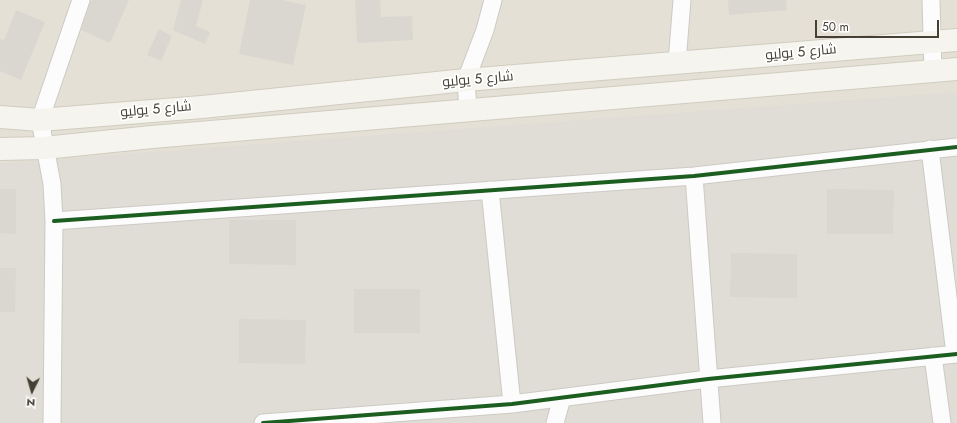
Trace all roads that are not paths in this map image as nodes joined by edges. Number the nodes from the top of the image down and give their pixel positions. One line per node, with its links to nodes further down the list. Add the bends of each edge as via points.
1 (81, 0): 13 (street)
2 (492, 0): 10 (street, via 485,30)
3 (682, 0): 7 (street)
4 (930, 0): 6 (street)
5 (957, 40): 6 (main road, شارع 5 يوليو)
6 (932, 42): 7 (main road, شارع 5 يوليو); 9 (street)
7 (677, 63): 10 (main road, شارع 5 يوليو)
8 (957, 69): 9 (main road, شارع 5 يوليو)
9 (933, 71): 11 (main road, شارع 5 يوليو)
10 (466, 80): 11 (street); 13 (main road, شارع 5 يوليو, via 202,107)
11 (468, 110): 16 (main road, شارع 5 يوليو)
12 (0, 117): 13 (main road, شارع 5 يوليو)
13 (40, 120): 16 (street)
14 (957, 147): 17 (street)
15 (0, 148): 16 (main road, شارع 5 يوليو)
16 (44, 148): 20 (street, via 52,184)
17 (930, 149): 18 (street); 21 (street)
18 (694, 176): 19 (street); 23 (street)
19 (490, 190): 20 (street); 25 (street)
20 (54, 221): 26 (street)
21 (956, 354): 22 (street)
22 (933, 356): 23 (street); 30 (street)
23 (708, 379): 24 (street); 29 (street)
24 (562, 398): 25 (street); 28 (street)
25 (512, 404): 27 (street)
26 (52, 423)
27 (263, 423)
28 (555, 423)
29 (712, 423)
30 (942, 423)

